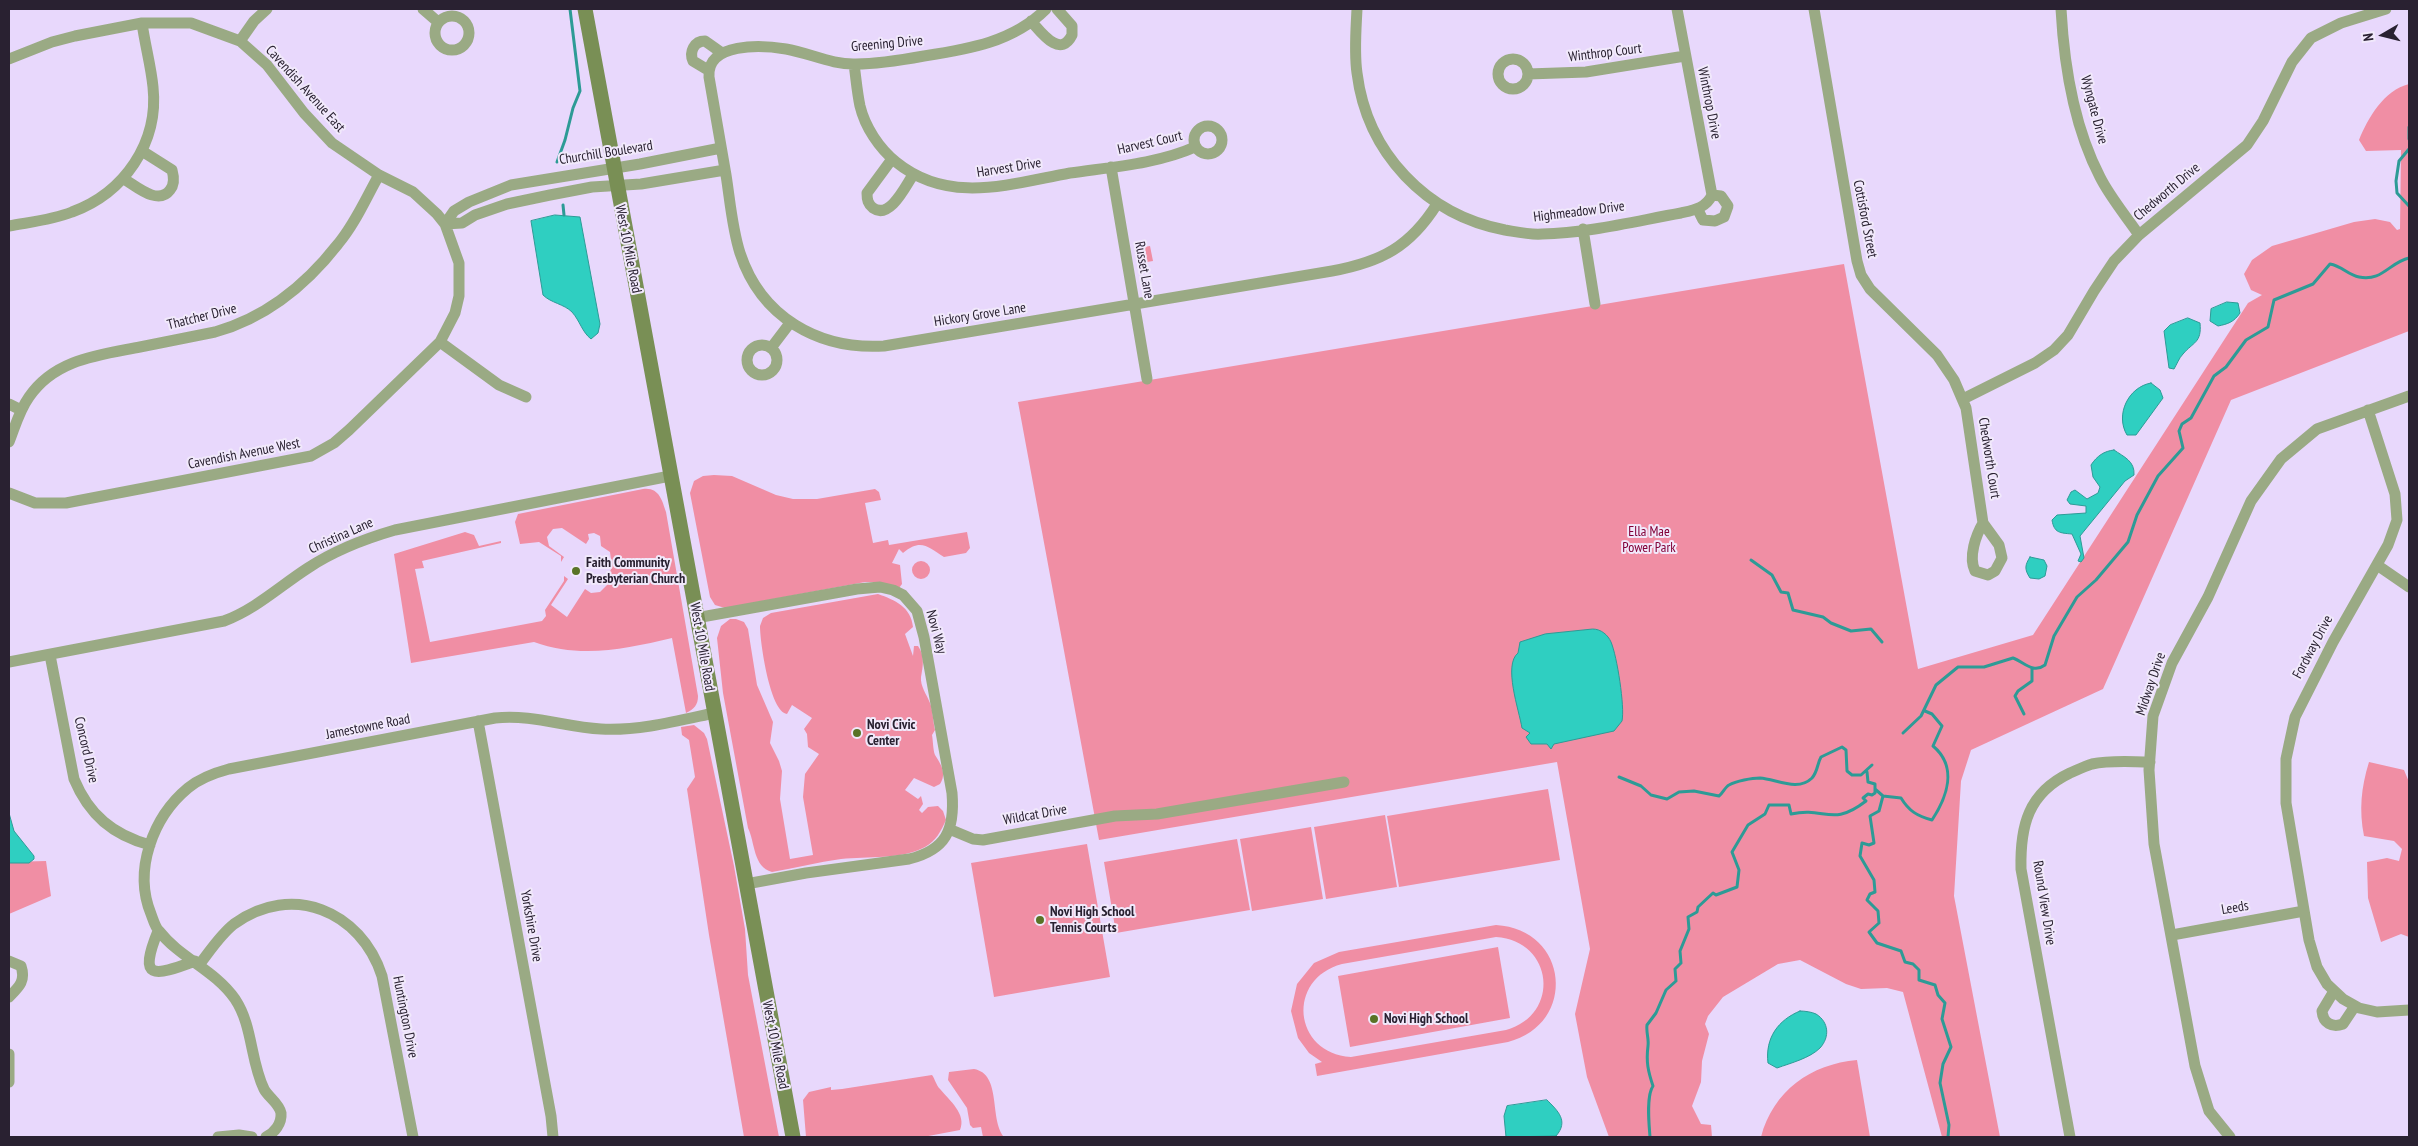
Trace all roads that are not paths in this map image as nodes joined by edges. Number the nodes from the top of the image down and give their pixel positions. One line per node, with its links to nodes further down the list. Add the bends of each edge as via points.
1 (267, 9): 14 (street, via 254,20)
2 (423, 9): 12 (street)
3 (585, 9): 27 (main road, West 10 Mile Road)
4 (1046, 9): 11 (street, Greening Drive)
5 (1057, 9): 11 (street, via 1072,26 1072,35 1064,43 1050,42)
6 (1357, 9): 37 (street, Highmeadow Drive, via 1357,74 1365,109 1396,167)
7 (1677, 9): 16 (street, Winthrop Drive)
8 (1814, 9): 51 (street, Cottisford Street, via 1861,275 1878,298 1942,362)
9 (2061, 9): 42 (street, Wyngate Drive, via 2073,96 2083,137 2100,178)
10 (2386, 9): 42 (street, Chedworth Drive, via 2342,23 2310,38 2292,62 2263,122 2247,145)
11 (1031, 21): 18 (street, Greening Drive, via 1003,38 976,48)
12 (438, 22)
13 (142, 23): 14 (street, Cavendish Avenue East, via 191,23); 17 (street, Cavendish Avenue East, via 52,42); 23 (street, via 154,94)
14 (240, 41): 29 (street, Cavendish Avenue East, via 268,65 304,113 332,143)
15 (718, 55): 18 (street, Greening Drive, via 760,48 784,48); 19 (street); 19 (street, via 705,41 694,46 693,61)
16 (1685, 56): 20 (street, Winthrop Court, via 1586,72); 36 (street, Winthrop Drive)
17 (9, 59)
18 (854, 64): 25 (street, Harvest Drive, via 864,118 880,147)
19 (708, 70): 22 (street, Hickory Grove Lane)
20 (1528, 74)
21 (1195, 147): 26 (street, Harvest Court, via 1150,160)
22 (721, 148): 24 (street, Churchill Boulevard); 28 (street, Hickory Grove Lane)
23 (142, 151): 33 (street); 33 (street, via 172,170 174,181 170,191 162,196 151,195)
24 (670, 157): 27 (street, Churchill Boulevard); 32 (street, Churchill Boulevard)
25 (892, 159): 30 (street, Harvest Drive); 30 (street, via 867,194 868,202 874,208 891,207)
26 (1111, 166): 30 (street, Harvest Drive, via 977,188 943,186); 44 (street, Russet Lane)
27 (614, 168): 31 (street, Churchill Boulevard); 34 (main road, West 10 Mile Road)
28 (725, 170): 32 (street); 45 (street, Hickory Grove Lane, via 737,242 748,272 760,292)
29 (380, 175): 39 (street, Cavendish Avenue East, via 427,203); 53 (street, Thatcher Drive, via 339,244 268,310 216,332 78,360 41,383)
30 (913, 175)
31 (547, 178): 35 (street, Churchill Boulevard); 39 (street, Churchill Boulevard, via 511,185 469,202 454,211)
32 (673, 178): 34 (street)
33 (124, 179): 40 (street, via 102,198 79,209)
34 (617, 186): 35 (street); 56 (main road, West 10 Mile Road)
35 (550, 195): 39 (street, via 492,209 462,223)
36 (1710, 198): 38 (street, Highmeadow Drive); 38 (street, via 1722,196 1728,206 1724,217 1715,222 1703,220)
37 (1437, 204): 41 (street, Highmeadow Drive, via 1482,226 1542,234); 44 (street, Hickory Grove Lane, via 1406,241 1368,263)
38 (1698, 210): 41 (street, Highmeadow Drive)
39 (445, 224): 46 (street, Cavendish Avenue West, via 459,262 460,278 455,313)
40 (9, 226)
41 (1583, 229): 43 (street)
42 (2139, 235): 51 (street, Chedworth Drive, via 2114,260 2068,335 2054,350)
43 (1595, 304)
44 (1135, 305): 45 (street, Hickory Grove Lane, via 876,347 835,343); 48 (street, Russet Lane)
45 (790, 323): 47 (street)
46 (440, 342): 50 (street, via 499,385); 57 (street, Cavendish Avenue West, via 334,443 311,456 66,503 35,503)
47 (771, 348)
48 (1147, 379)
49 (2409, 396): 54 (street, Midway Drive)
50 (526, 397)
51 (1963, 399): 58 (street, Chedworth Court)
52 (9, 404): 53 (street)
53 (21, 410): 55 (street, Thatcher Drive)
54 (2368, 410): 59 (street, Fordway Drive, via 2386,460 2396,502 2395,525); 66 (street, Midway Drive, via 2318,429 2281,459 2251,501 2208,597 2172,663 2153,716)
55 (9, 442)
56 (670, 476): 61 (main road, West 10 Mile Road); 62 (street, Christina Lane, via 389,532 357,542 323,559 246,612 224,621)
57 (9, 493)
58 (1983, 523)
59 (2377, 564): 60 (street); 71 (street, Fordway Drive, via 2304,698 2295,717 2289,743 2286,803)
60 (2409, 587)
61 (696, 618): 64 (main road, West 10 Mile Road); 68 (street, Novi Way, via 869,587 880,587 903,595 917,611 924,637 952,794)
62 (50, 655): 63 (street, Christina Lane); 69 (street, Concord Drive, via 80,794 106,825 126,837)
63 (9, 662)
64 (714, 714): 65 (street, Jamestowne Road, via 651,726 614,729 594,729 521,717); 70 (main road, West 10 Mile Road)
65 (478, 721): 69 (street, Jamestowne Road, via 214,773 200,779 178,797 161,818); 86 (street, Yorkshire Drive)
66 (2150, 762): 73 (street, Midway Drive, via 2154,844); 88 (street, Round View Drive, via 2090,764 2062,778 2042,793 2023,828 2021,869)
67 (1344, 782): 68 (street, Wildcat Drive, via 1157,814 1115,816 983,840)
68 (950, 829): 70 (street, via 944,841 923,856)
69 (150, 845): 72 (street, Jamestowne Road, via 144,888)
70 (746, 884): 87 (main road, West 10 Mile Road)
71 (2304, 911): 73 (street, Leeds); 76 (street, Fordway Drive, via 2317,967)
72 (158, 931): 75 (street, Jamestowne Road); 75 (street, via 148,958 149,967 160,972)
73 (2172, 935): 89 (street, Midway Drive, via 2204,1100)
74 (9, 961): 77 (street, via 21,966 23,972 22,983)
75 (197, 963): 84 (street, Jamestowne Road, via 228,990 243,1014 264,1090 281,1113 276,1129); 85 (street, Huntington Drive, via 232,925 262,910 298,906 319,909 340,918 358,933 376,958)
76 (2334, 990): 78 (street, Fordway Drive); 78 (street, via 2322,1011 2328,1024 2343,1024)
77 (9, 997)
78 (2355, 1006): 79 (street, via 2376,1012)
79 (2409, 1010)
80 (9, 1054): 81 (street)
81 (9, 1082)
82 (218, 1137): 83 (street)
83 (252, 1137)
84 (266, 1137)
85 (413, 1137)
86 (553, 1137)
87 (793, 1137)
88 (2070, 1137)
89 (2230, 1137)

